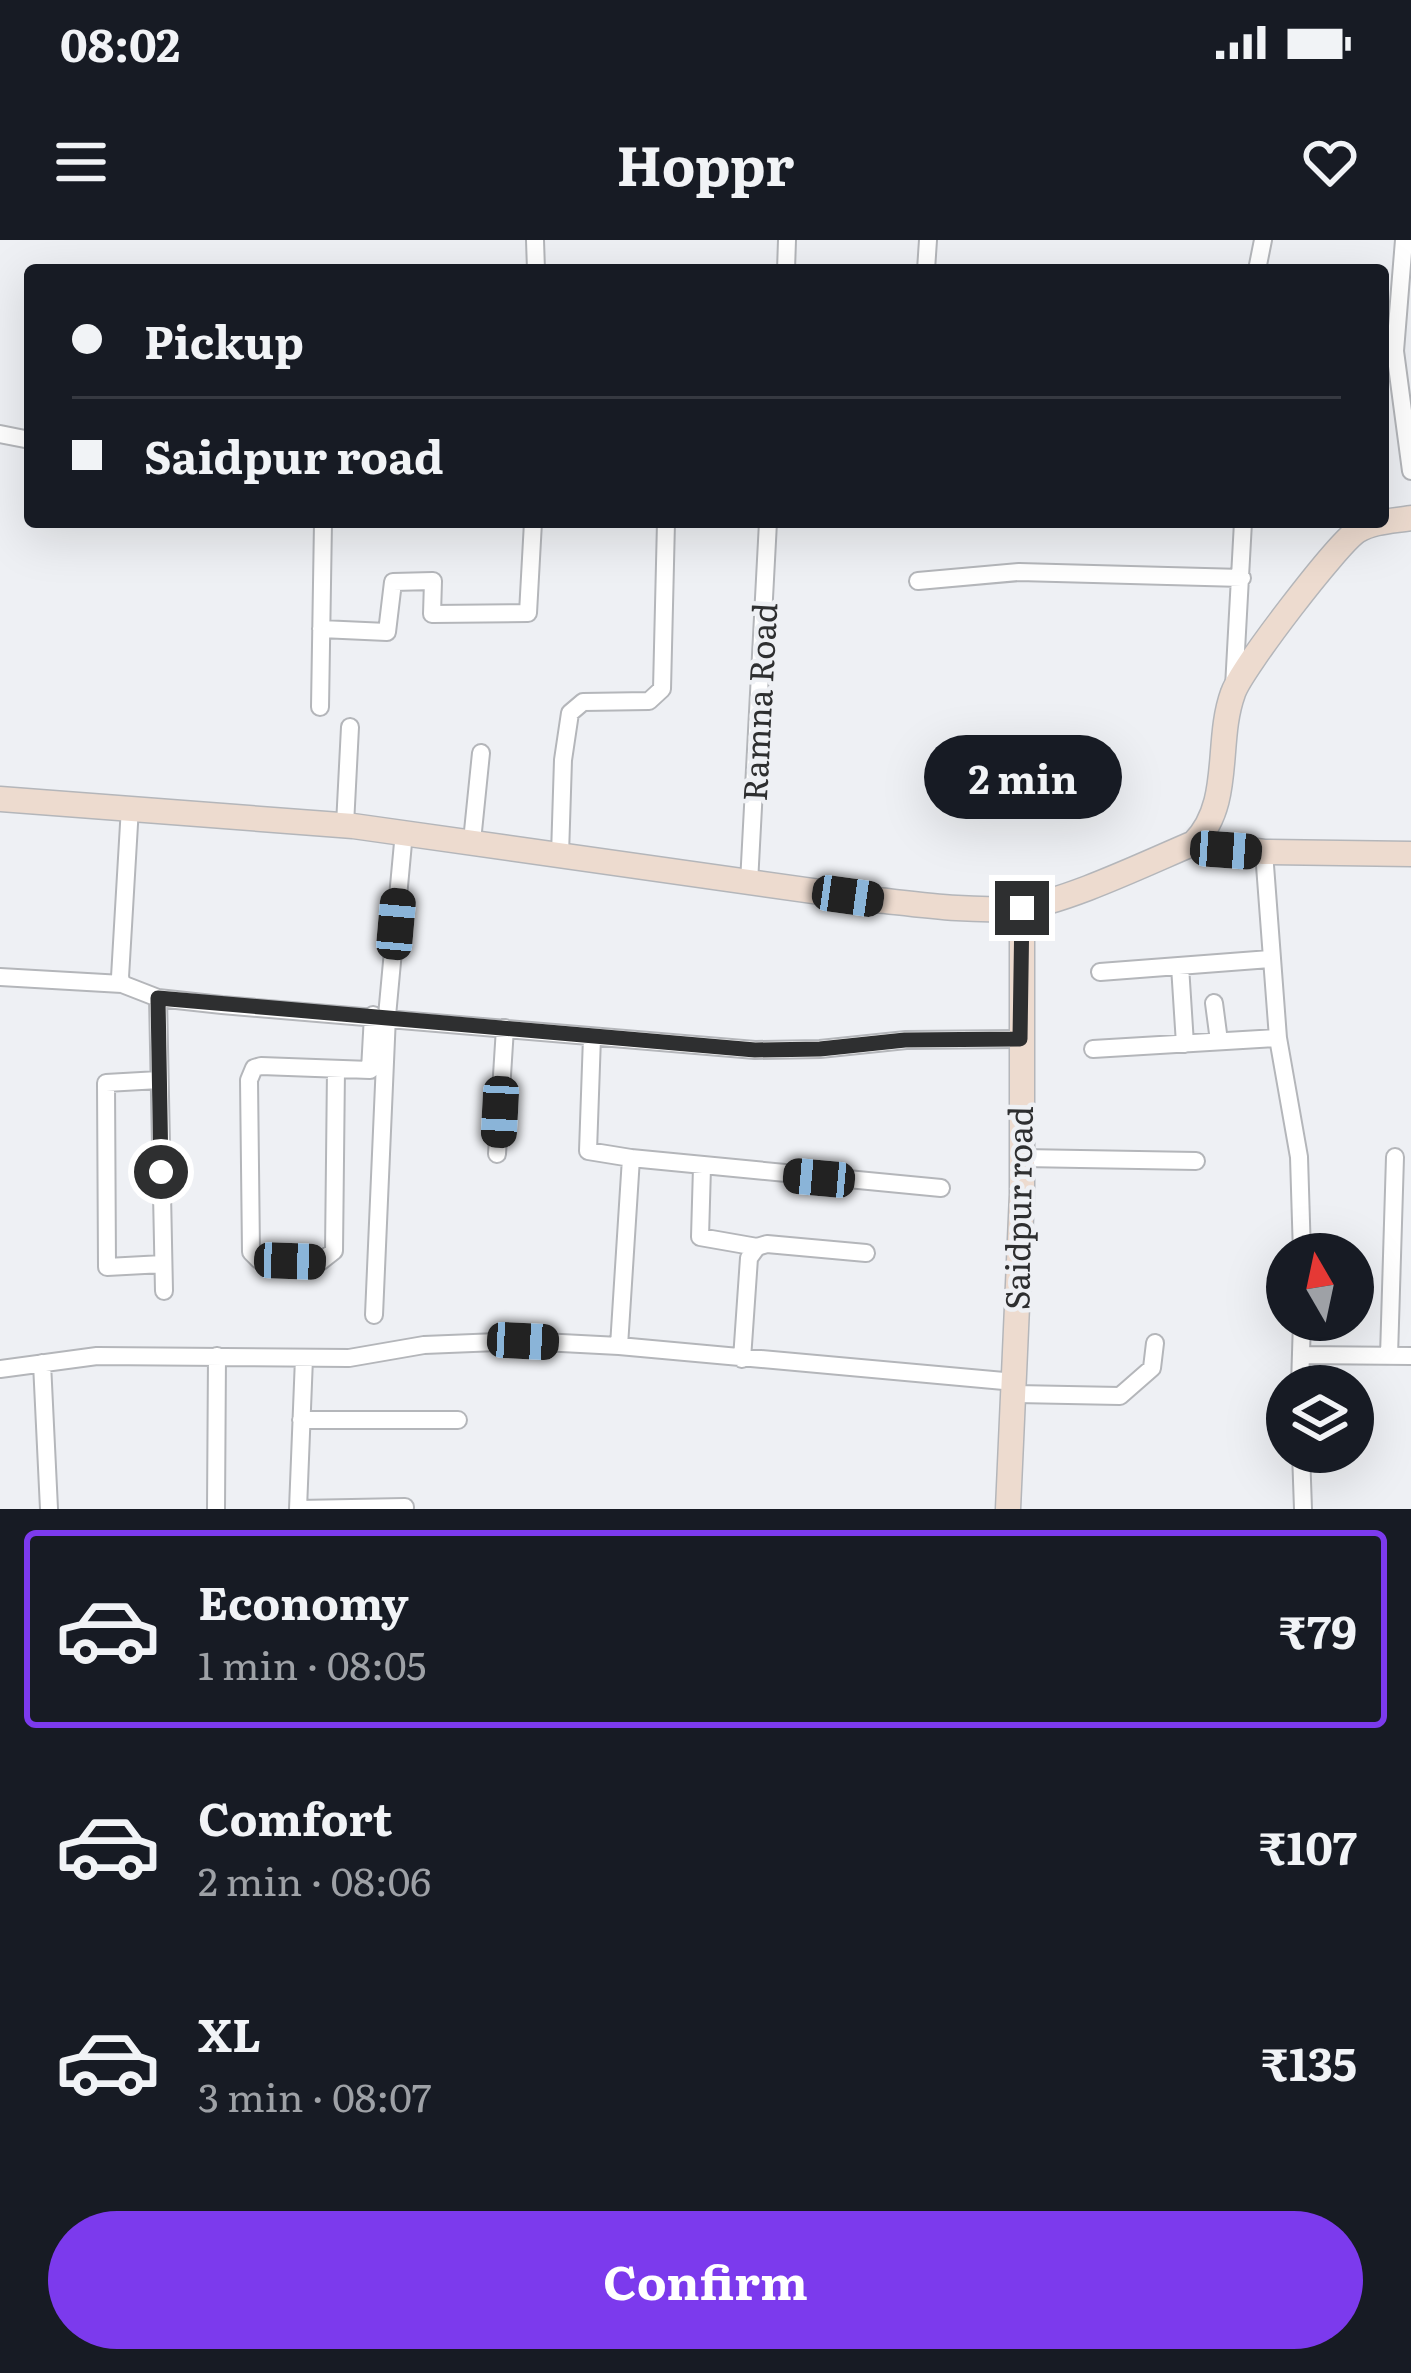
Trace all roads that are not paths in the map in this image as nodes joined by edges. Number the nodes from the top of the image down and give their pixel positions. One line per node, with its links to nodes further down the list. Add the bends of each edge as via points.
1 (1404, 240): 2 (street, via 1395,350)
2 (1411, 471)
3 (323, 528): 11 (street)
4 (533, 528): 11 (street, via 528,613 432,614 434,581 393,582 387,632)
5 (666, 528): 24 (street, via 662,689 650,701 583,702 569,713)
6 (768, 528): 25 (street, Ramna Road)
7 (1243, 528): 9 (street)
8 (1355, 528): 12 (main road)
9 (1242, 578): 10 (street, via 1019,572); 12 (street)
10 (918, 580)
11 (321, 629): 13 (street)
12 (1234, 688): 21 (main road, via 1215,810)
13 (320, 707)
14 (350, 727): 18 (street)
15 (481, 753): 20 (street)
16 (0, 799): 17 (main road)
17 (130, 807): 18 (main road); 31 (street)
18 (345, 825): 19 (main road)
19 (404, 832): 20 (main road); 34 (street)
20 (472, 841): 24 (main road)
21 (1194, 842): 22 (main road); 26 (main road)
22 (1264, 852): 23 (main road); 27 (street)
23 (1411, 854)
24 (560, 855): 25 (main road)
25 (749, 883): 26 (main road, via 933,906)
26 (1022, 908): 38 (main road, Saidpur road)
27 (1270, 959): 28 (street); 37 (street)
28 (1180, 966): 29 (street); 40 (street)
29 (1100, 971)
30 (0, 977): 31 (street)
31 (122, 985): 32 (street)
32 (158, 998): 34 (street); 43 (street)
33 (1214, 1003): 39 (street)
34 (380, 1016): 35 (street); 42 (street, via 370,1070); 56 (street)
35 (505, 1028): 36 (street); 44 (street)
36 (592, 1037): 38 (street, via 755,1050); 46 (street, via 588,1151)
37 (1279, 1038): 39 (street); 51 (street)
38 (1020, 1039): 47 (main road, Saidpur road)
39 (1219, 1041): 40 (street)
40 (1185, 1043): 41 (street)
41 (1093, 1049)
42 (335, 1069): 42 (street, via 254,1068 251,1252 259,1260 320,1262 334,1252)
43 (159, 1080): 54 (street); 54 (street, via 106,1083 107,1267)
44 (497, 1154)
45 (1396, 1157): 62 (street)
46 (631, 1158): 49 (street); 59 (street)
47 (1023, 1159): 48 (street); 69 (main road, Saidpur road)
48 (1196, 1161)
49 (702, 1167): 50 (street); 52 (street, via 700,1237)
50 (940, 1188)
51 (1302, 1233)
52 (757, 1247): 53 (street); 65 (street, via 749,1258)
53 (866, 1253)
54 (163, 1264): 55 (street)
55 (164, 1291)
56 (374, 1315)
57 (1302, 1341): 61 (street)
58 (1155, 1342): 69 (street, via 1152,1368 1120,1396)
59 (619, 1346): 64 (street, via 523,1341); 65 (street)
60 (217, 1355): 64 (street); 66 (street); 75 (street)
61 (1301, 1355): 62 (street); 67 (street)
62 (1388, 1356): 63 (street)
63 (1411, 1356)
64 (304, 1358): 70 (street)
65 (742, 1359): 69 (street)
66 (42, 1363): 68 (street); 74 (street)
67 (1301, 1365)
68 (0, 1369)
69 (1015, 1388): 76 (main road, Saidpur road)
70 (301, 1420): 71 (street); 73 (street, via 298,1509)
71 (458, 1420)
72 (1302, 1473): 77 (street)
73 (405, 1507)
74 (49, 1509)
75 (216, 1509)
76 (1008, 1509)
77 (1304, 1509)

